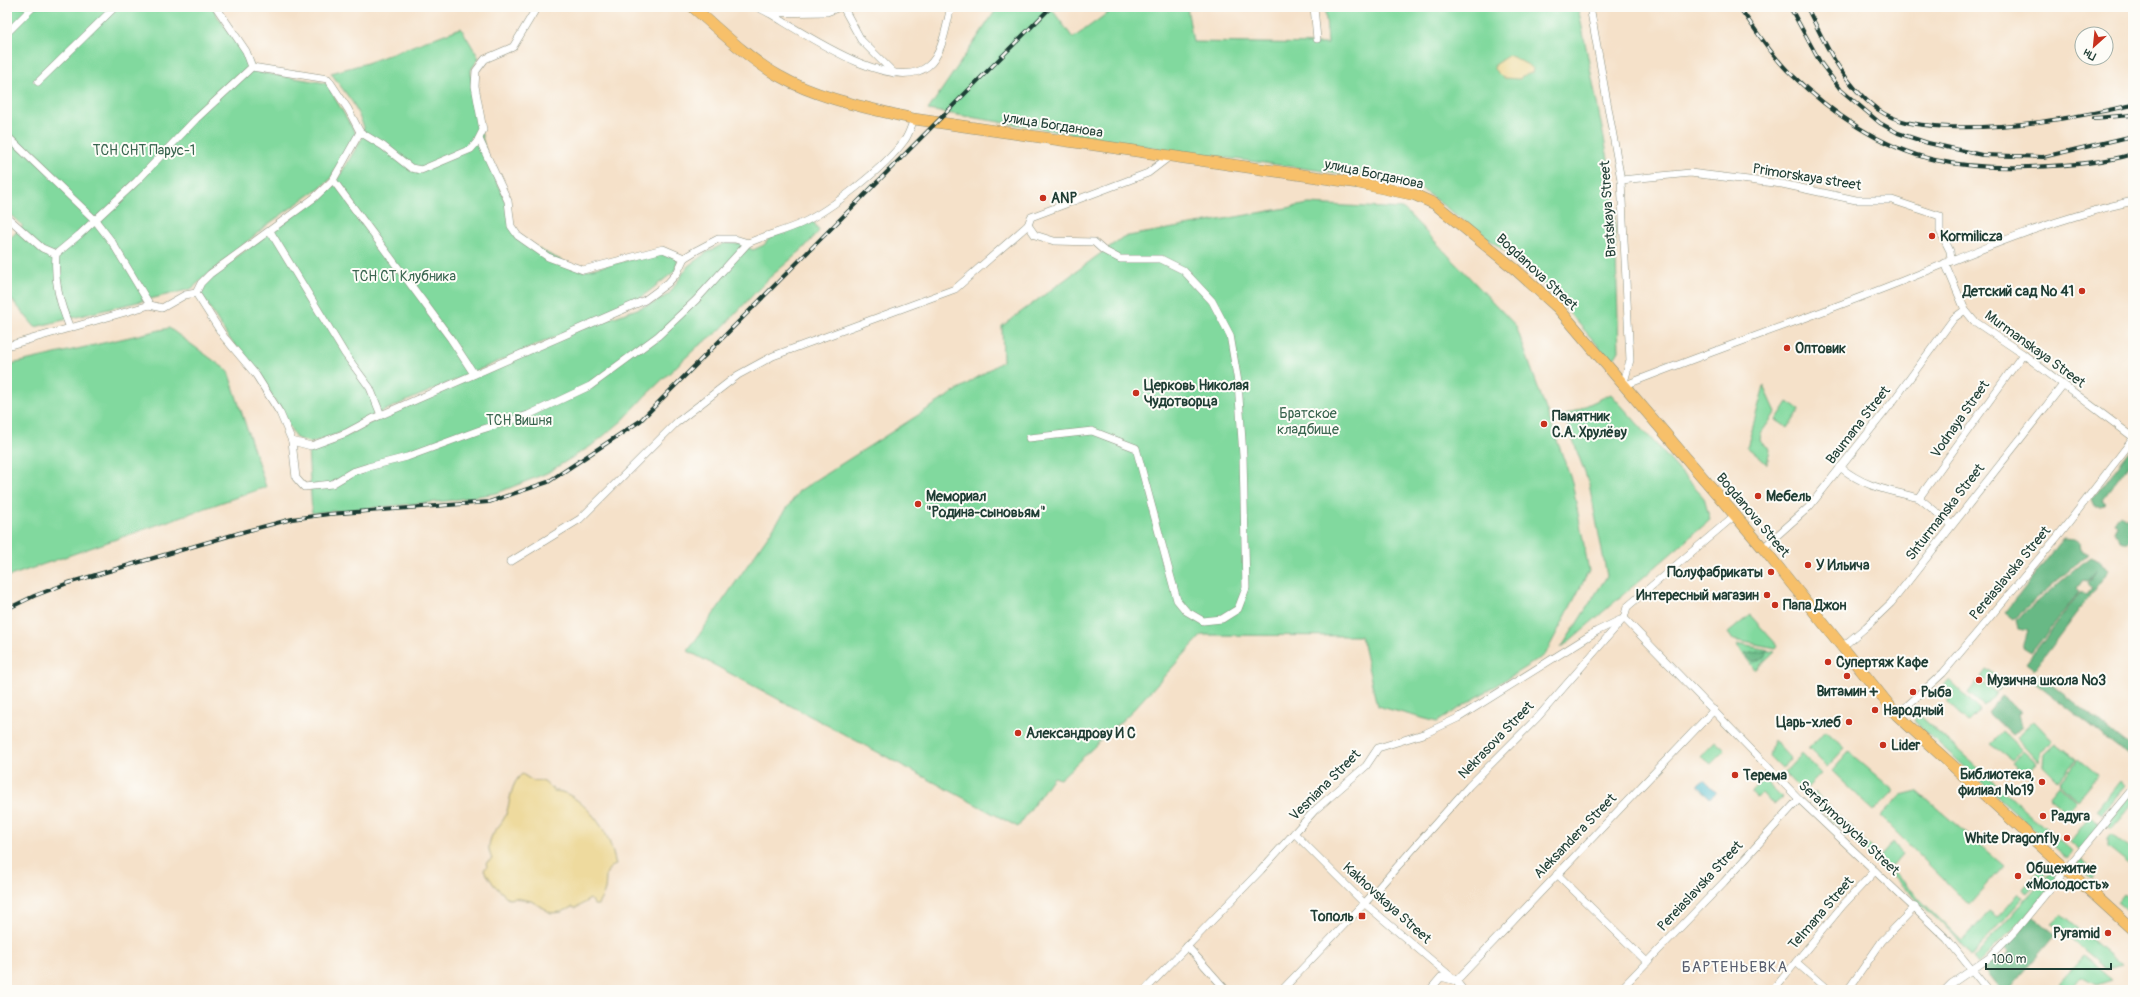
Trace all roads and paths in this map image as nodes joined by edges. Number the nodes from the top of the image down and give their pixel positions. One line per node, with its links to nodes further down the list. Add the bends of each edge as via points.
1 (33, 7): 12 (street)
2 (115, 7): 16 (street)
3 (216, 7): 14 (street, via 246,51)
4 (537, 7): 20 (street, via 513,47 485,59 476,71 475,86 483,130)
5 (693, 7): 17 (main road, улица Богданова, via 728,38 779,76 822,95)
6 (757, 7): 11 (street)
7 (841, 7): 11 (street, via 827,12); 15 (street, via 860,40)
8 (952, 7): 15 (street, via 939,50 928,66 912,73)
9 (1314, 7): 13 (street)
10 (1590, 7): 23 (street, Bratskaya Street)
11 (769, 13): 15 (street, via 857,63)
12 (7, 33)
13 (1317, 39)
14 (252, 67): 18 (street, via 328,79); 26 (street, via 196,118 138,181)
15 (896, 74)
16 (38, 82)
17 (914, 119): 21 (main road, улица Богданова); 29 (street, via 905,140 893,155 863,182 802,223)
18 (360, 132): 20 (street, via 411,168 421,170 471,149); 22 (street)
19 (7, 136): 26 (street)
20 (479, 139): 31 (street, via 508,201 511,226 518,236 548,257 583,270 663,249)
21 (1169, 157): 27 (street, via 1148,173 1031,217); 40 (main road, улица Богданова, via 1358,183 1415,195 1435,204 1558,308)
22 (333, 180): 28 (street, via 314,198); 39 (street)
23 (1621, 180): 32 (street, Primorskaya street, via 1690,173 1782,184 1856,200 1892,200 1940,216 1940,231 1950,251); 40 (street, Bratskaya Street, via 1630,360)
24 (2133, 201): 32 (street, via 2039,227)
25 (7, 217): 30 (street, via 42,248)
26 (95, 220): 30 (street); 34 (street, via 112,242)
27 (1028, 225): 43 (street, via 1035,236 1054,241 1094,242 1120,259 1161,259 1183,270 1212,301 1230,335 1238,382 1243,456 1246,588 1238,609 1222,619 1203,621 1186,611 1177,600 1136,448 1092,430); 51 (street, via 955,289 773,356 738,375 676,423 580,519)
28 (270, 231): 33 (street, via 210,274); 42 (street, via 370,388)
29 (748, 243): 31 (street, via 735,239 718,239); 45 (street, via 696,300 658,336 590,386 528,415 406,457 368,466 332,484 304,488 296,478)
30 (56, 254): 36 (street, via 54,276 62,310)
31 (684, 258): 39 (street, via 668,284 645,300)
32 (1948, 262): 35 (street, Murmanskaya Street); 40 (street)
33 (196, 293): 34 (street, via 185,295 162,308); 45 (street, via 224,337 256,375 280,413)
34 (150, 304): 36 (street)
35 (1965, 310): 38 (street, Murmanskaya Street, via 1974,321); 46 (street, Baumana Street, via 1954,318 1894,400)
36 (70, 328): 37 (street)
37 (7, 346)
38 (2023, 354): 41 (street, Murmanskaya Street); 47 (street, Vodnaya Street)
39 (474, 374): 42 (street)
40 (1623, 386): 48 (main road, Bogdanova Street)
41 (2062, 386): 44 (street, Murmanskaya Street); 49 (street, Shturmanska Street)
42 (381, 415): 45 (street, via 318,444 311,446)
43 (1029, 438)
44 (2133, 438): 55 (street, Pereiaslavska Street, via 2058,536 1943,673)
45 (292, 441)
46 (1840, 467): 47 (street, via 1856,480 1882,490); 50 (street, Baumana Street, via 1809,507)
47 (1919, 498): 49 (street)
48 (1734, 516): 50 (main road, Bogdanova Street); 52 (street, Nekrasova Street, via 1628,607)
49 (1951, 524): 53 (street, Shturmanska Street, via 1891,603)
50 (1763, 548): 53 (main road, Bogdanova Street)
51 (510, 562)
52 (1624, 618): 54 (street, Serafymovycha Street); 58 (street, Vesniana Street, via 1597,631 1458,718 1426,733 1378,748 1366,766 1315,810); 62 (street, Nekrasova Street, via 1538,717 1469,786)
53 (1841, 648): 55 (main road, Bogdanova Street)
54 (1714, 710): 57 (street, Serafymovycha Street); 61 (street, Aleksandera Street)
55 (1897, 715): 59 (main road, Bogdanova Street)
56 (2133, 788): 59 (street)
57 (1799, 799): 60 (street, Serafymovycha Street); 66 (street, Pereiaslavska Street)
58 (1294, 833): 62 (street, Kakhovskaya Street); 65 (street, Vesniana Street)
59 (2067, 870): 64 (main road, Bogdanova Street); 68 (street, via 1990,958)
60 (1875, 871): 63 (street, Serafymovycha Street); 67 (street, Telmana Street)
61 (1557, 874): 66 (street); 69 (street, Aleksandera Street)
62 (1364, 903): 69 (street, Kakhovskaya Street); 72 (street, Nekrasova Street)
63 (1915, 908): 68 (street, Serafymovycha Street, via 1947,939); 79 (street, via 1882,942)
64 (2133, 930)
65 (1187, 946): 70 (street, Vesniana Street); 71 (street)
66 (1647, 962): 76 (street, Pereiaslavska Street)
67 (1796, 962): 77 (street, Telmana Street); 78 (street)
68 (1972, 970): 80 (street); 81 (street, Serafymovycha Street)
69 (1456, 981): 73 (street, via 1441,977); 74 (street); 75 (street, Kakhovskaya Street)
70 (1146, 990)
71 (1226, 990)
72 (1282, 990)
73 (1430, 990)
74 (1459, 990)
75 (1463, 990)
76 (1620, 990)
77 (1773, 990)
78 (1828, 990)
79 (1848, 990)
80 (1945, 990)
81 (1988, 990)

